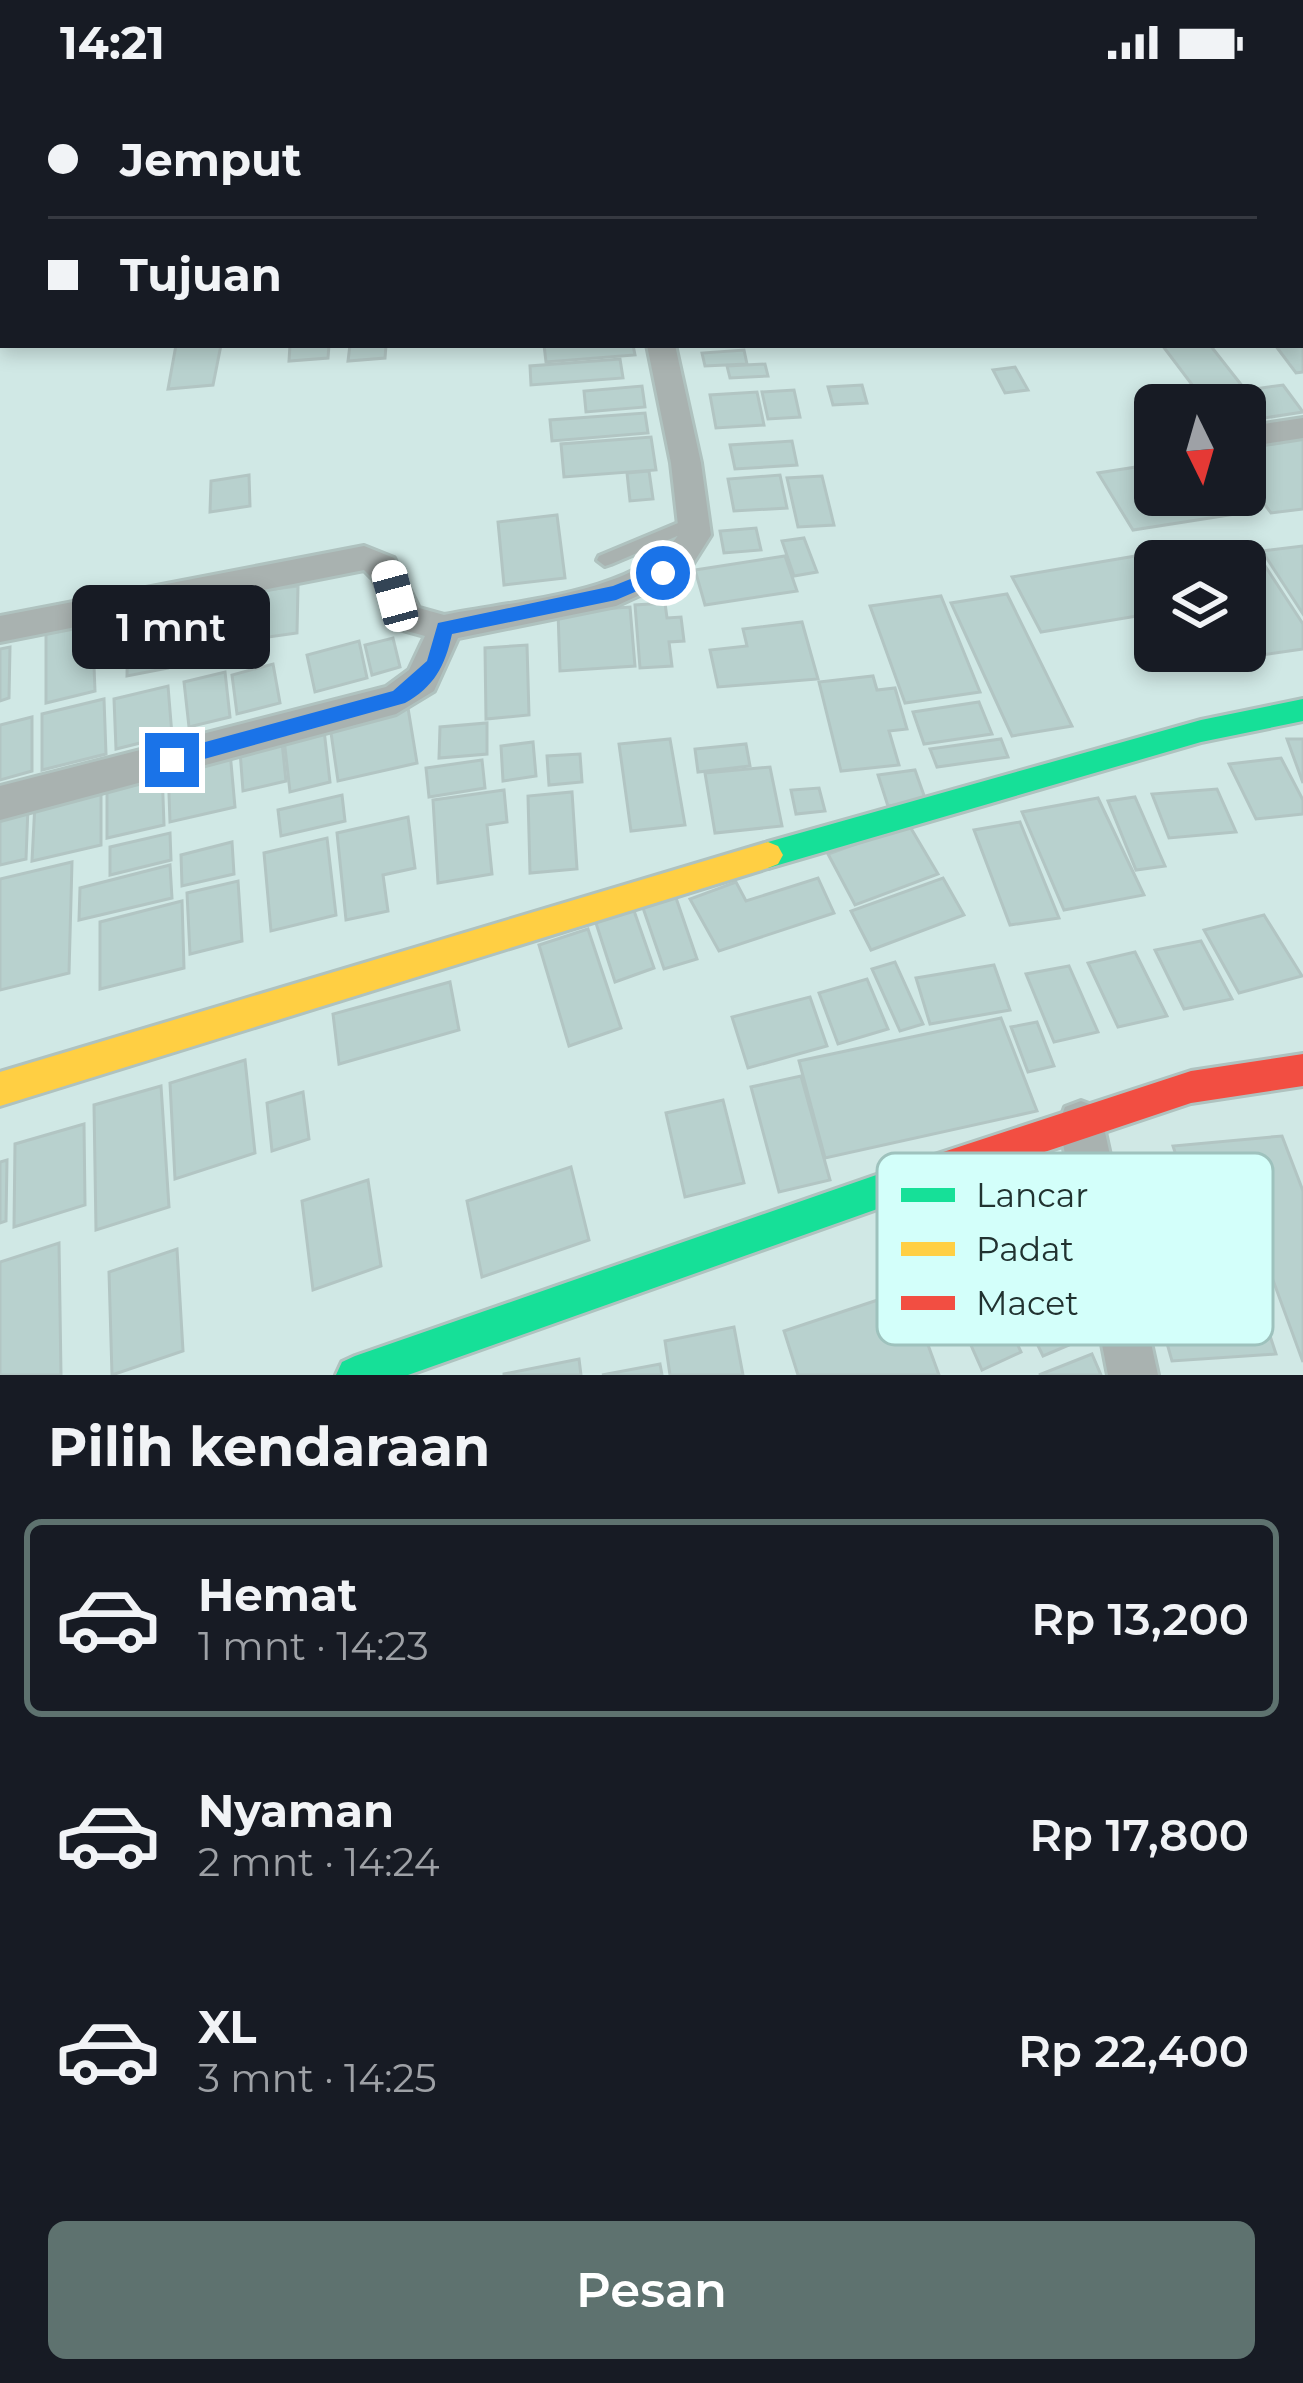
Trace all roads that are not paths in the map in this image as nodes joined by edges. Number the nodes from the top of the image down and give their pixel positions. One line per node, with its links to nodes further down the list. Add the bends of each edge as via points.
1 (662, 348): 4 (street)
2 (1303, 428): 3 (street)
3 (1266, 434)
4 (695, 521): 5 (lane); 6 (street, via 676,564 634,588)
5 (605, 560)
6 (445, 628): 7 (street, via 401,613 389,571 364,558); 9 (street, via 436,664 398,698)
7 (0, 629)
8 (1303, 710): 11 (street, via 915,810)
9 (0, 803)
10 (1303, 1070): 12 (street, via 1191,1087)
11 (0, 1089)
12 (1081, 1123): 13 (street); 14 (street)
13 (995, 1153)
14 (1087, 1153)
15 (877, 1194): 17 (street)
16 (1127, 1345): 18 (street)
17 (355, 1375)
18 (1133, 1375)

